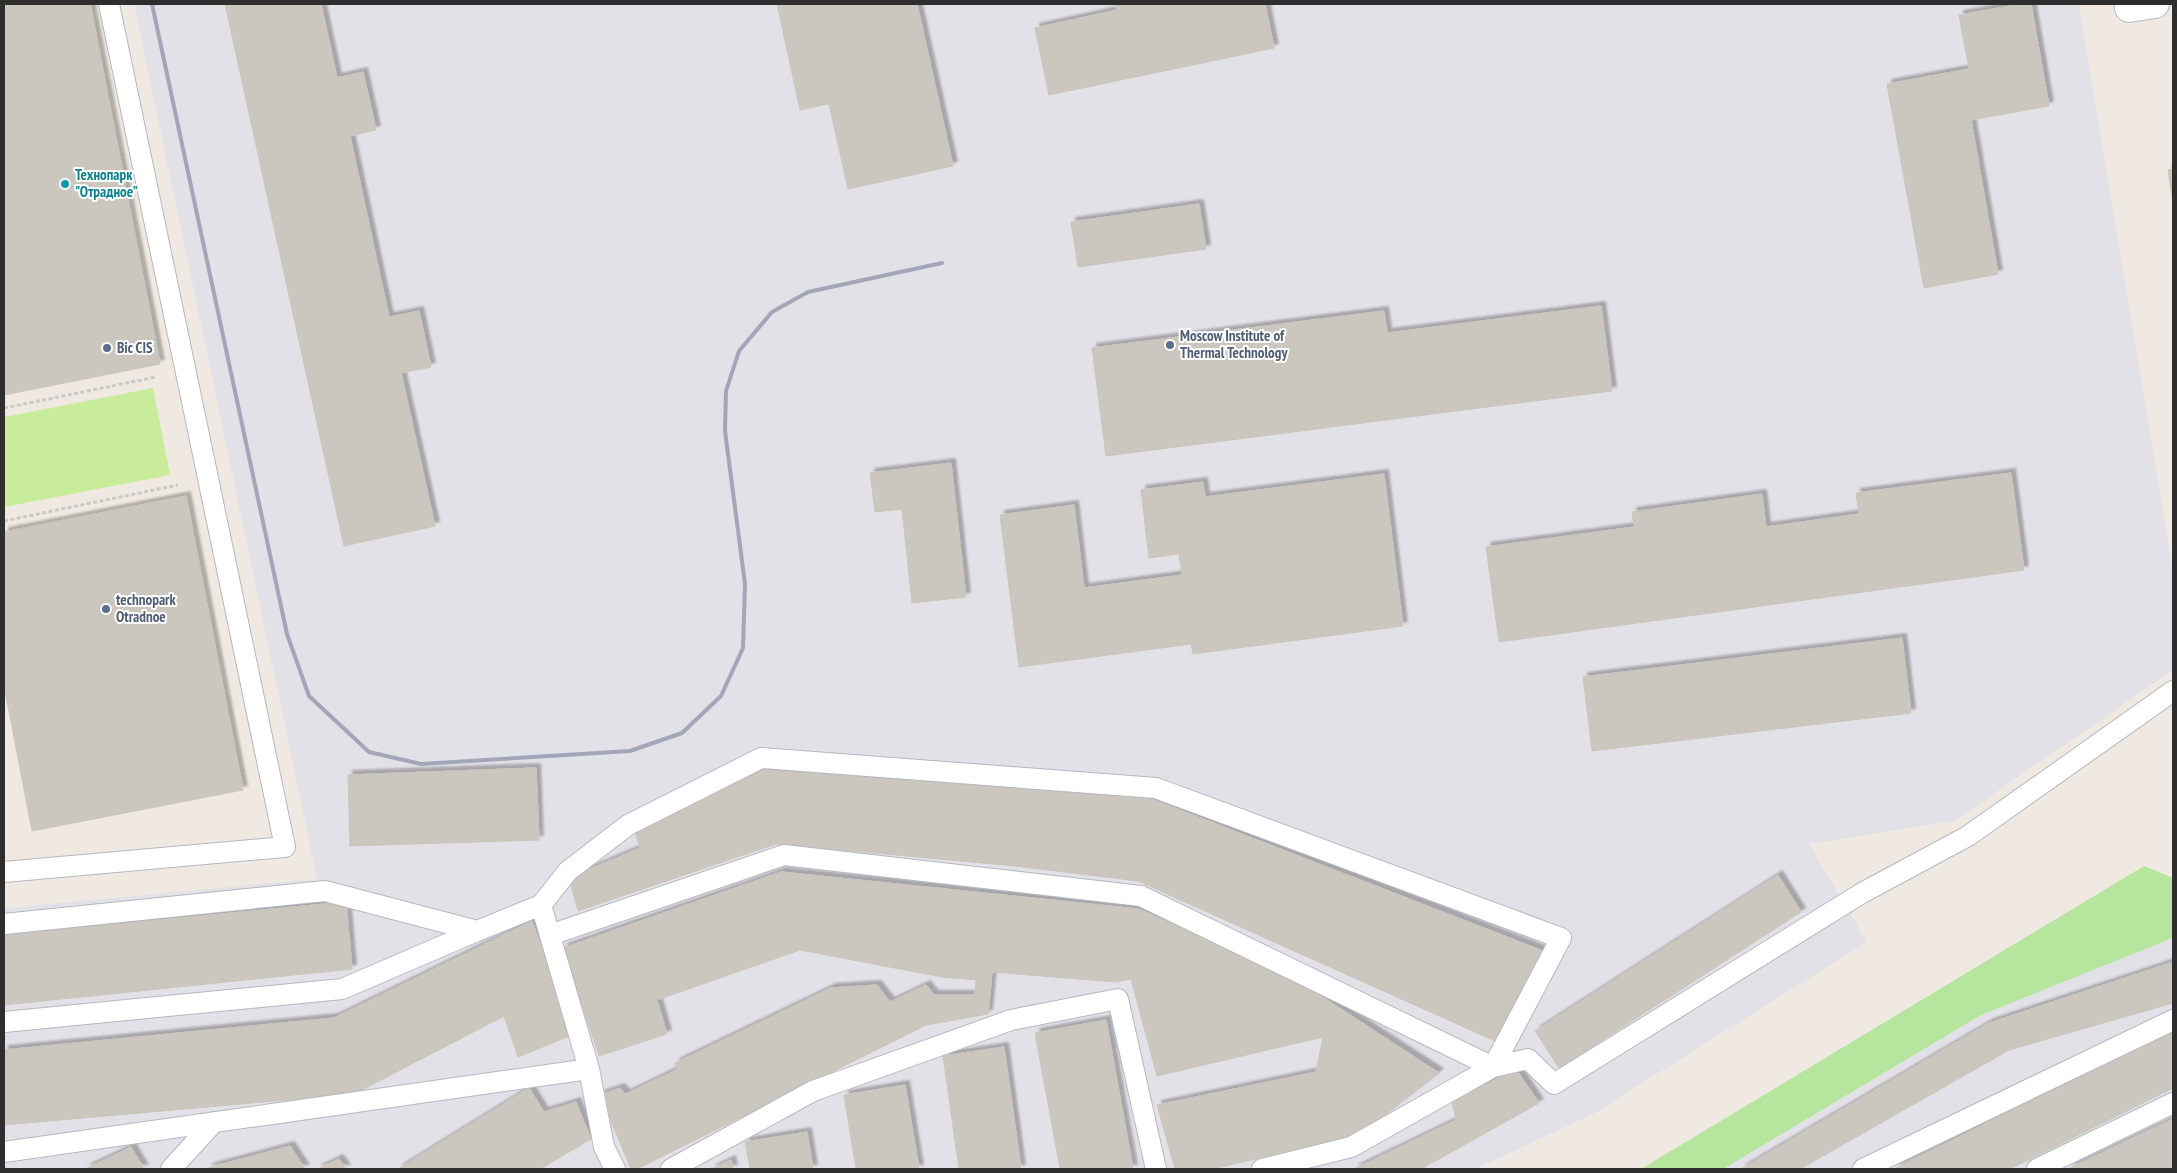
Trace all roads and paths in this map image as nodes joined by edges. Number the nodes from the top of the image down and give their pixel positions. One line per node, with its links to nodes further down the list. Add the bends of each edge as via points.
1 (109, 4): 2 (lane)
2 (186, 371): 3 (path); 4 (lane)
3 (4, 408)
4 (208, 479): 5 (path); 7 (lane, via 286,847)
5 (4, 521)
6 (2173, 692): 14 (lane, via 1968,836 1862,893 1554,1084 1528,1059)
7 (4, 872)
8 (541, 905): 10 (lane); 11 (lane); 14 (lane, via 568,871 628,825 761,758 1156,788 1561,938)
9 (4, 924): 10 (lane, via 325,891)
10 (477, 931): 13 (lane, via 342,988)
11 (550, 935): 14 (lane, via 784,856 1142,896); 15 (lane)
12 (2173, 1020): 24 (lane)
13 (4, 1022)
14 (1493, 1067): 23 (lane, via 1352,1147)
15 (589, 1068): 17 (lane); 20 (lane, via 604,1147)
16 (2173, 1103): 25 (lane)
17 (214, 1122): 18 (lane); 19 (lane)
18 (4, 1152)
19 (171, 1169)
20 (616, 1169)
21 (671, 1169): 22 (lane, via 813,1092 1011,1020 1118,999)
22 (1156, 1169)
23 (1262, 1169)
24 (1863, 1169)
25 (2037, 1169)

